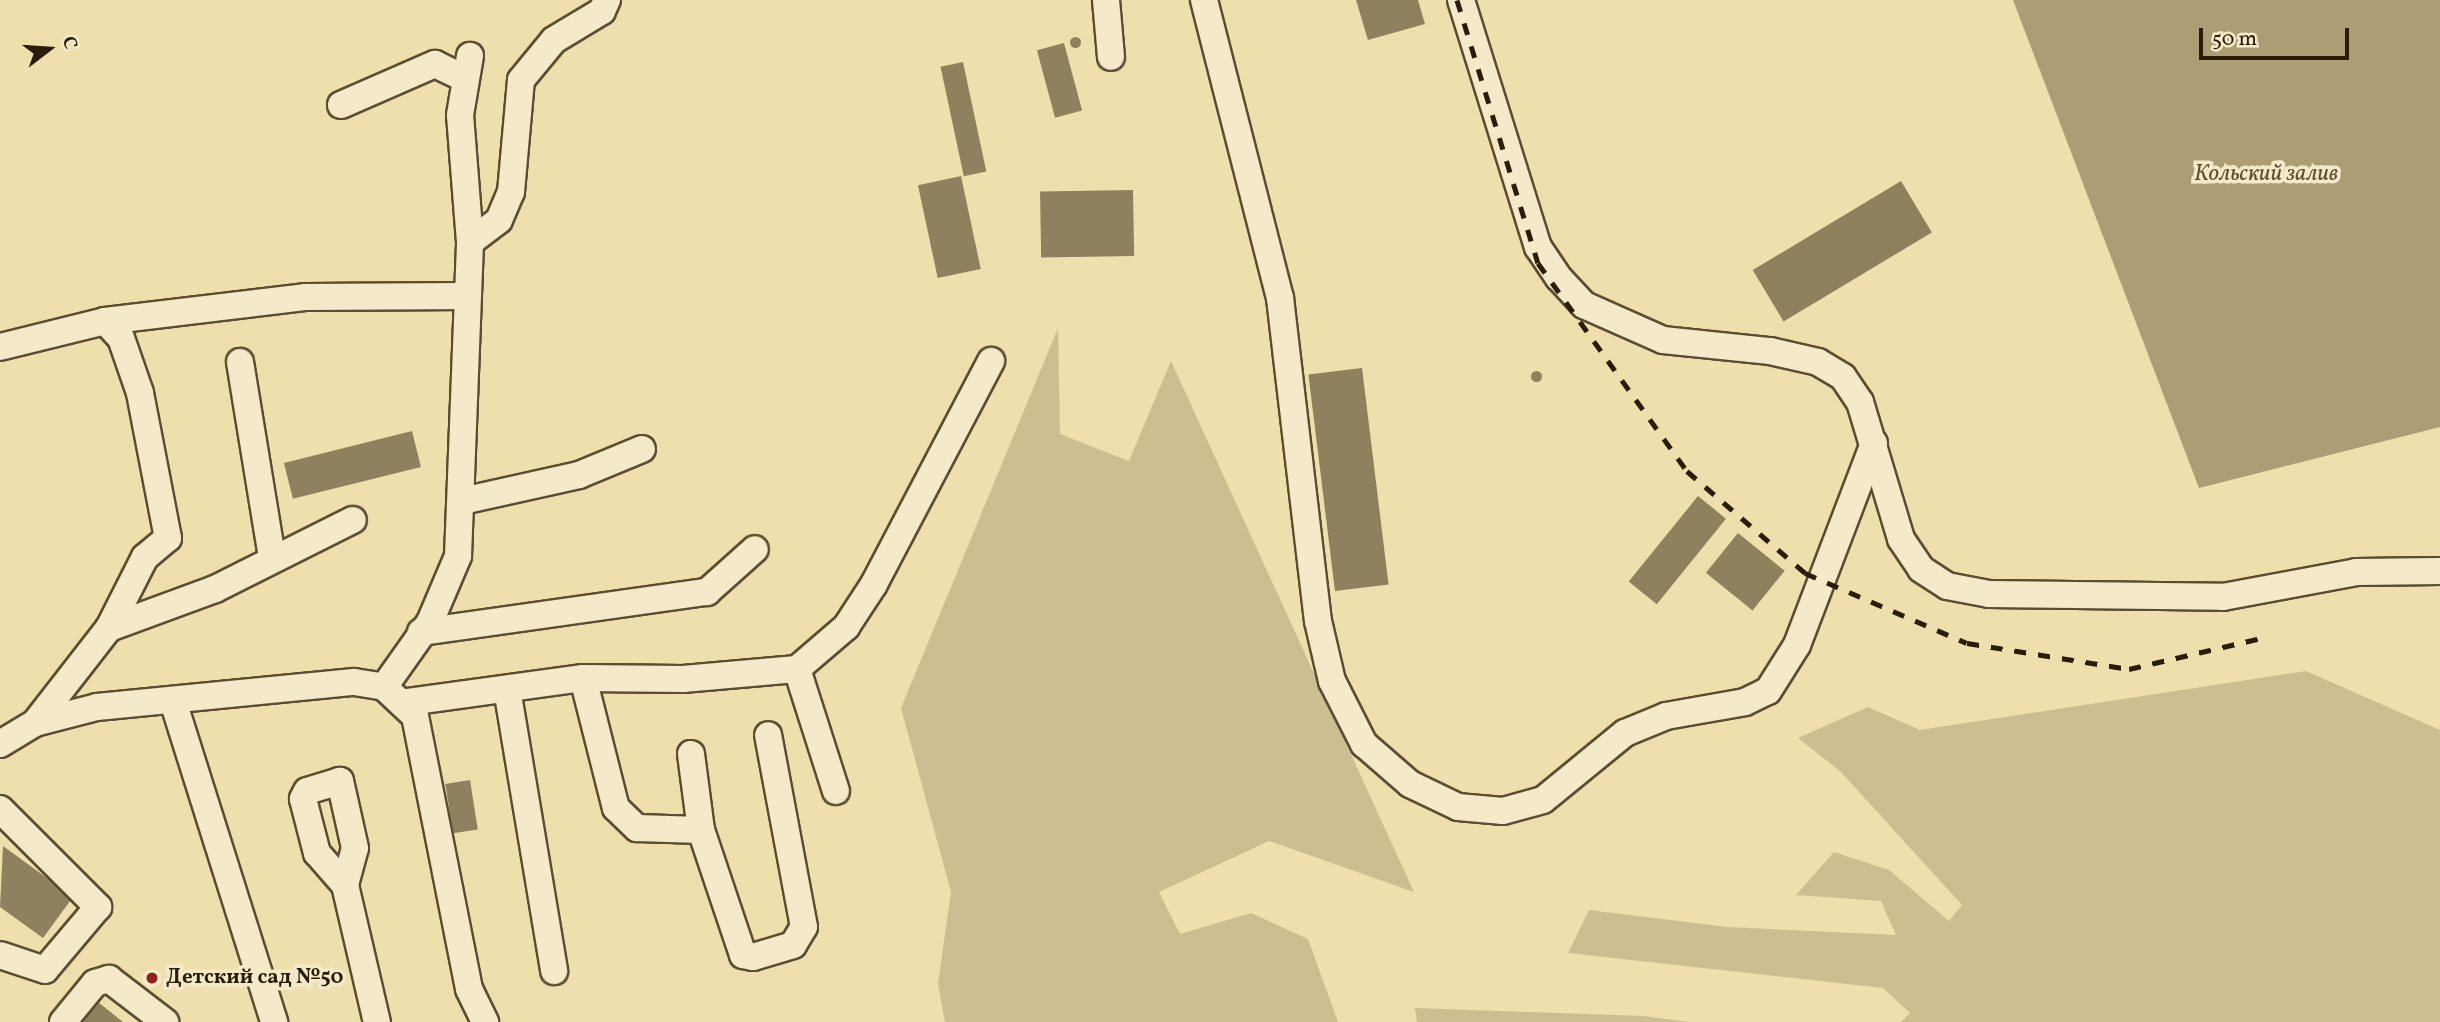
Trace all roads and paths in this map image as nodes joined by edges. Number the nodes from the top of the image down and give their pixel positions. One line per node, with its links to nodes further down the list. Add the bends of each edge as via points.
1 (607, 0): 7 (lane, via 602,11 554,40 521,80 511,192 499,220)
2 (1106, 0): 5 (lane)
3 (1204, 0): 13 (lane, via 1280,298 1318,621 1332,681 1364,744 1410,784 1458,807 1503,811 1543,800 1625,733 1666,716 1768,691 1797,645)
4 (1461, 0): 13 (lane, via 1538,247 1584,305 1663,340 1818,362 1843,377 1860,402)
5 (1111, 57)
6 (341, 105): 7 (lane, via 435,64 468,67 460,115)
7 (470, 242): 8 (lane)
8 (466, 296): 9 (lane, via 304,297); 15 (lane)
9 (105, 321): 10 (lane); 20 (lane, via 121,338 140,393 168,538 145,557)
10 (0, 347)
11 (991, 360): 22 (lane, via 874,584 846,627)
12 (240, 362): 18 (lane)
13 (1874, 443): 19 (lane, via 1901,539 1921,569 1947,586 1990,594 2222,597 2356,572)
14 (642, 449): 15 (lane, via 579,475)
15 (462, 501): 21 (lane, via 449,587)
16 (353, 520): 18 (lane)
17 (755, 549): 21 (lane, via 707,592)
18 (272, 558): 20 (lane, via 215,589)
19 (2440, 571)
20 (109, 628): 28 (lane)
21 (421, 632): 24 (lane)
22 (797, 669): 23 (lane, via 683,679); 32 (lane)
23 (583, 678): 25 (lane); 34 (lane, via 616,808 637,828)
24 (384, 687): 26 (lane, via 354,682); 27 (lane)
25 (507, 689): 27 (lane); 37 (lane)
26 (173, 701): 28 (lane, via 97,707); 40 (lane)
27 (408, 702): 42 (lane, via 469,989)
28 (35, 723): 30 (lane)
29 (768, 735): 34 (lane, via 803,909 802,939 743,955)
30 (0, 744)
31 (691, 754): 34 (lane)
32 (836, 791)
33 (0, 809): 36 (lane, via 98,906 45,970)
34 (701, 830)
35 (345, 885): 41 (lane)
36 (0, 955)
37 (554, 971)
38 (161, 1021): 39 (lane, via 108,979 95,983)
39 (63, 1022)
40 (274, 1022)
41 (377, 1022)
42 (485, 1022)

